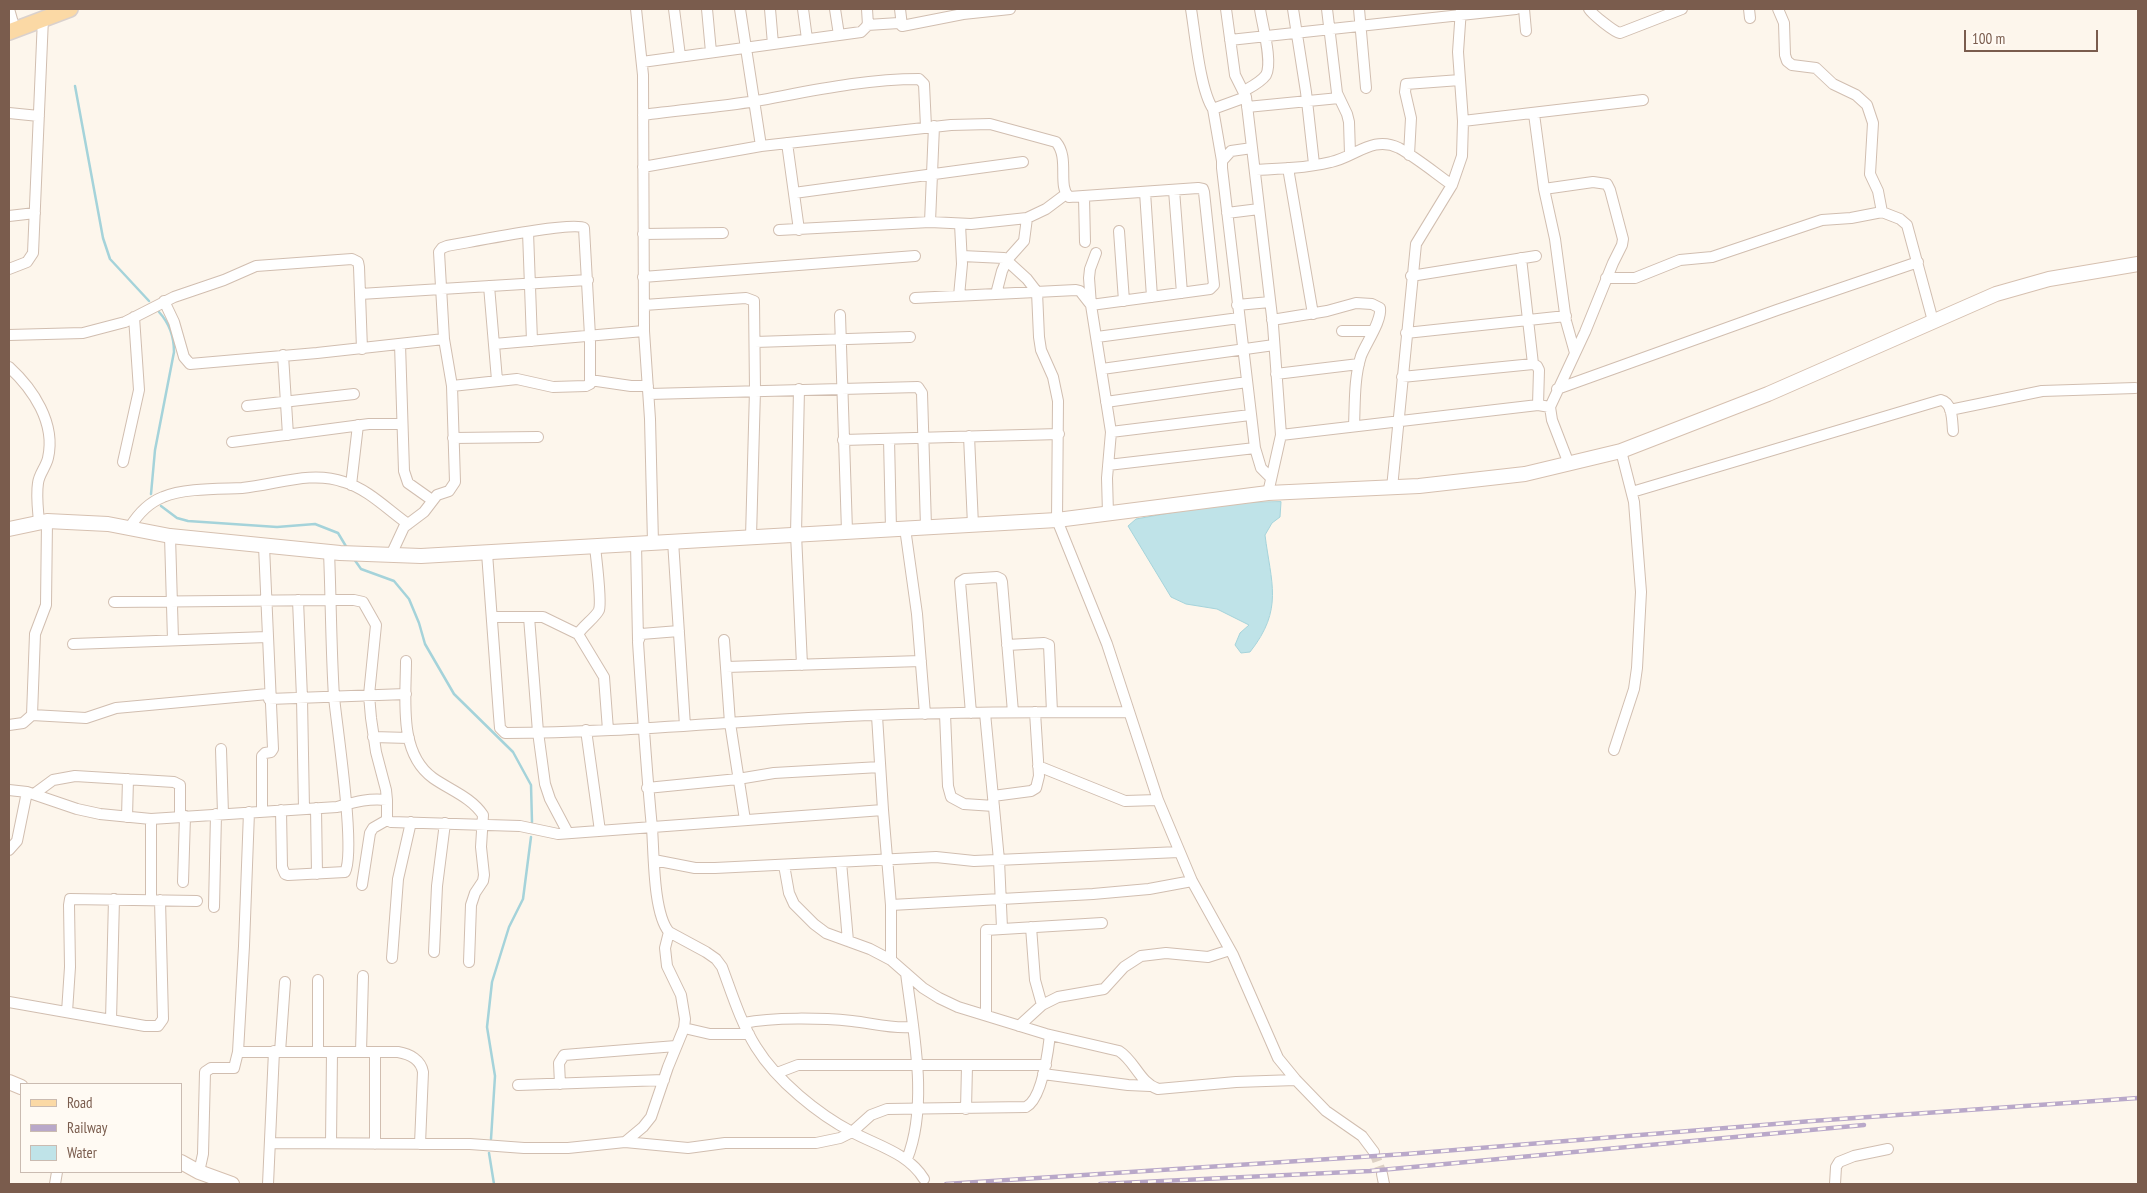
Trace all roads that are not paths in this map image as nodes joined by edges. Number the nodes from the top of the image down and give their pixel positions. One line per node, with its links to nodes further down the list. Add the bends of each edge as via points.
1 (9, 9): 35 (street)
2 (70, 9): 28 (main road)
3 (636, 9): 46 (street)
4 (674, 9): 45 (street)
5 (707, 9): 44 (street)
6 (740, 9): 43 (street)
7 (770, 9): 42 (street)
8 (803, 9): 40 (street)
9 (835, 9): 38 (street)
10 (867, 9): 31 (street)
11 (900, 9): 33 (street)
12 (932, 9): 30 (street)
13 (1005, 9): 26 (street)
14 (1191, 9): 54 (street, via 1201,71)
15 (1226, 9): 41 (street)
16 (1260, 9): 39 (street)
17 (1293, 9): 37 (street)
18 (1327, 9): 34 (street)
19 (1359, 9): 32 (street)
20 (1408, 9): 29 (street)
21 (1516, 9): 27 (street)
22 (1524, 9): 36 (street)
23 (1589, 9): 24 (street, via 1616,33)
24 (1682, 9)
25 (1778, 9): 81 (street, via 1784,24 1787,61 1816,68 1833,84 1856,95 1866,105 1872,123 1870,174 1878,191)
26 (963, 11): 30 (street)
27 (1461, 11): 29 (street); 47 (street, via 1458,38)
28 (43, 18): 35 (main road); 58 (street)
29 (1413, 19): 32 (street)
30 (933, 20): 33 (street)
31 (868, 25): 33 (street, via 899,23); 38 (street, via 862,32)
32 (1361, 25): 34 (street); 48 (street)
33 (902, 26)
34 (1329, 29): 37 (street); 50 (street)
35 (12, 31)
36 (1526, 31)
37 (1295, 33): 39 (street); 53 (street)
38 (838, 35): 40 (street)
39 (1264, 36): 41 (street); 49 (street, via 1267,70)
40 (807, 39): 42 (street)
41 (1230, 40): 49 (street, via 1235,75)
42 (774, 44): 43 (street)
43 (746, 47): 44 (street); 52 (street)
44 (711, 52): 45 (street)
45 (680, 56): 46 (street)
46 (642, 62): 57 (street)
47 (1460, 80): 59 (street); 65 (street, via 1406,84 1411,118)
48 (1366, 88)
49 (1246, 98): 53 (street); 54 (street); 63 (street)
50 (1339, 98): 53 (street); 64 (street, via 1349,122)
51 (1643, 100): 56 (street)
52 (754, 101): 57 (street); 60 (street, via 845,84 919,79 924,84); 62 (street)
53 (1307, 102): 68 (street)
54 (1213, 109): 67 (street)
55 (9, 113): 58 (street)
56 (1534, 114): 59 (street); 74 (street)
57 (643, 115): 69 (street)
58 (39, 116): 82 (street)
59 (1463, 121): 73 (street, via 1462,156)
60 (930, 127): 61 (street); 72 (street); 78 (street, via 990,124 1056,142 1062,152)
61 (787, 142): 62 (street); 77 (street)
62 (761, 146): 69 (street)
63 (1252, 148): 67 (street, via 1231,151); 71 (street)
64 (1350, 154): 65 (street, via 1379,144 1398,148); 68 (street, via 1332,162)
65 (1409, 155): 73 (street)
66 (1023, 162): 72 (street)
67 (1222, 162): 83 (street)
68 (1314, 164): 70 (street)
69 (643, 167): 93 (street)
70 (1288, 168): 71 (street); 124 (street)
71 (1255, 170): 80 (street)
72 (932, 175): 77 (street); 86 (street)
73 (1452, 185): 104 (street, via 1416,244)
74 (1544, 189): 106 (street, via 1593,182 1607,184 1623,239); 126 (street)
75 (1174, 190): 76 (street); 112 (street); 112 (street, via 1203,189 1214,286)
76 (1142, 192): 79 (street); 116 (street)
77 (794, 193): 89 (street)
78 (1066, 194): 79 (street, via 1074,198); 85 (street)
79 (1084, 197): 94 (street)
80 (1259, 210): 83 (street); 120 (street)
81 (1882, 212): 101 (street, via 1900,218 1907,225); 106 (street, via 1822,220 1712,257 1680,260 1635,278)
82 (35, 213): 84 (street); 103 (street, via 31,258)
83 (1227, 213): 123 (street)
84 (9, 216)
85 (1027, 218): 87 (street); 100 (street, via 1024,241)
86 (930, 222): 87 (street); 89 (street)
87 (960, 224): 97 (street)
88 (779, 230): 89 (street)
89 (798, 230)
90 (1119, 231): 119 (street)
91 (528, 232): 107 (street, via 575,225 584,228); 108 (street); 110 (street, via 442,248 438,259)
92 (724, 233): 93 (street)
93 (643, 234): 105 (street)
94 (1085, 242)
95 (1096, 253): 121 (street, via 1090,269)
96 (915, 256): 105 (street)
97 (962, 256): 100 (street); 115 (street)
98 (1536, 256): 99 (street)
99 (1521, 258): 104 (street); 130 (street)
100 (1007, 260): 111 (street); 114 (street)
101 (1918, 262): 131 (street); 164 (street)
102 (2138, 264): 131 (street, via 2021,286)
103 (9, 270)
104 (1411, 276): 135 (street)
105 (644, 277): 122 (street)
106 (1606, 278): 149 (street)
107 (588, 280): 108 (street); 137 (street)
108 (529, 284): 109 (street); 142 (street)
109 (489, 286): 110 (street); 145 (street)
110 (441, 290): 113 (street); 140 (street)
111 (1037, 292): 114 (street); 121 (street, via 1080,291); 181 (street, via 1041,350 1056,387)
112 (1182, 293): 116 (street)
113 (360, 294): 118 (street, via 358,262 352,259 256,266); 147 (street)
114 (996, 294): 115 (street)
115 (959, 296): 117 (street)
116 (1152, 297): 119 (street)
117 (915, 298)
118 (164, 301): 127 (street); 150 (street, via 184,357 190,364)
119 (1124, 301): 121 (street)
120 (1270, 302): 123 (street); 129 (street)
121 (1089, 303): 139 (street)
122 (644, 305): 132 (street); 143 (street, via 751,298 755,306)
123 (1237, 305): 128 (street)
124 (1313, 314): 129 (street); 134 (street, via 1356,303 1372,304 1381,313)
125 (840, 315): 141 (street)
126 (1566, 316): 130 (street); 149 (street)
127 (134, 317): 136 (street, via 75,334); 193 (street, via 139,390)
128 (1239, 318): 139 (street); 148 (street)
129 (1272, 320): 146 (street)
130 (1529, 320): 135 (street); 152 (street)
131 (1933, 322): 192 (street, via 1768,394)
132 (644, 331): 137 (street); 165 (street)
133 (1342, 331): 134 (street)
134 (1373, 331): 151 (street)
135 (1406, 333): 156 (street)
136 (9, 335)
137 (590, 336): 142 (street); 158 (street)
138 (910, 337): 141 (street)
139 (1097, 337): 154 (street)
140 (444, 339): 144 (street); 160 (street)
141 (840, 340): 143 (street); 161 (street)
142 (532, 341): 145 (street)
143 (755, 342): 166 (street)
144 (400, 344): 147 (street); 176 (street)
145 (494, 344): 157 (street)
146 (1274, 345): 148 (street); 155 (street)
147 (362, 348): 150 (street)
148 (1243, 350): 154 (street); 159 (street)
149 (1575, 353): 164 (street)
150 (283, 355): 168 (street)
151 (1359, 364): 155 (street); 178 (street)
152 (1533, 364): 156 (street); 170 (street, via 1540,370)
153 (9, 367): 204 (street, via 22,379 39,404 47,427 49,457 37,485)
154 (1102, 369): 169 (street)
155 (1276, 374): 182 (street)
156 (1402, 377): 175 (street)
157 (497, 380): 158 (street, via 525,380 553,387 586,386); 160 (street)
158 (590, 380): 165 (street)
159 (1246, 382): 169 (street); 174 (street)
160 (452, 386): 185 (street)
161 (841, 388): 163 (street); 187 (street, via 918,387 922,394); 189 (street)
162 (2135, 388): 173 (street, via 2042,391)
163 (799, 389): 166 (street); 213 (street)
164 (1557, 389): 172 (street)
165 (648, 390): 166 (street); 217 (street)
166 (754, 390): 215 (street)
167 (354, 394): 168 (street)
168 (285, 401): 171 (street); 183 (street)
169 (1106, 402): 180 (street)
170 (1538, 404): 172 (street); 175 (street)
171 (246, 406)
172 (1550, 407): 194 (street)
173 (1950, 410): 179 (street); 199 (street, via 1946,401 1937,401)
174 (1250, 415): 180 (street); 191 (street)
175 (1398, 422): 178 (street); 198 (street)
176 (402, 424): 177 (street); 201 (street, via 406,478)
177 (358, 425): 183 (street); 197 (street)
178 (1354, 426): 182 (street)
179 (1953, 431)
180 (1110, 432): 195 (street)
181 (1058, 434): 184 (street); 203 (street)
182 (1280, 434): 196 (street)
183 (288, 435): 190 (street)
184 (969, 436): 187 (street); 206 (street)
185 (453, 438): 186 (street); 201 (street, via 455,482 449,491)
186 (538, 438)
187 (923, 438): 188 (street); 207 (street)
188 (888, 439): 189 (street); 211 (street)
189 (843, 440): 212 (street)
190 (232, 442)
191 (1255, 448): 195 (street); 196 (street, via 1261,468)
192 (1621, 451): 194 (street); 199 (street)
193 (123, 462)
194 (1569, 464): 198 (street, via 1525,474)
195 (1108, 465): 202 (street)
196 (1272, 478): 200 (street)
197 (351, 485): 205 (street); 208 (street, via 334,479 302,478 177,493 152,502 136,516)
198 (1392, 488): 200 (street)
199 (1632, 492): 268 (street, via 1640,592 1638,668)
200 (1268, 493): 202 (street)
201 (432, 500): 205 (street, via 424,512)
202 (1108, 514): 203 (street)
203 (1057, 520): 206 (street); 251 (street, via 1091,601)
204 (43, 522): 208 (street); 210 (street); 256 (street, via 46,606 35,634)
205 (408, 524): 223 (street)
206 (973, 525): 207 (street)
207 (926, 527): 209 (street)
208 (130, 528): 214 (street)
209 (905, 528): 211 (street); 239 (street)
210 (9, 529)
211 (891, 529): 212 (street)
212 (847, 532): 213 (street)
213 (796, 534): 215 (street); 241 (street)
214 (170, 536): 219 (street); 227 (street)
215 (751, 537): 216 (street)
216 (673, 542): 217 (street); 231 (street)
217 (653, 543): 218 (street)
218 (636, 544): 220 (street); 236 (street)
219 (264, 546): 221 (street); 224 (street)
220 (595, 546): 222 (street); 232 (street, via 600,606)
221 (335, 552): 223 (street); 226 (street)
222 (487, 553): 223 (street); 229 (street)
223 (391, 555)
224 (266, 600): 225 (street); 227 (street); 233 (street)
225 (298, 600): 226 (street); 246 (street)
226 (331, 600): 244 (street, via 364,602 374,619 376,632); 245 (street)
227 (172, 601): 228 (street); 234 (street)
228 (114, 602)
229 (492, 617): 230 (street); 264 (street, via 500,728 505,733)
230 (529, 617): 232 (street, via 548,618); 264 (street)
231 (679, 631): 236 (street, via 641,634); 260 (street)
232 (578, 634): 263 (street, via 604,677)
233 (267, 637): 234 (street); 247 (street)
234 (173, 640): 237 (street)
235 (724, 640): 242 (street)
236 (638, 642): 261 (street)
237 (73, 644)
238 (1007, 645): 248 (street); 250 (street, via 1049,645); 252 (street, via 1001,579 962,580)
239 (921, 661): 241 (street); 254 (street)
240 (406, 662): 243 (street)
241 (802, 665): 242 (street)
242 (726, 667): 258 (street)
243 (406, 694): 244 (street); 266 (street)
244 (369, 696): 245 (street); 265 (street)
245 (334, 697): 246 (street); 279 (street)
246 (302, 698): 247 (street); 281 (street)
247 (270, 699): 256 (street, via 268,694 116,708 86,718); 285 (street, via 273,749 262,756)
248 (1013, 712): 249 (street); 253 (street)
249 (1035, 712): 250 (street); 269 (street)
250 (1052, 712): 251 (street)
251 (1129, 712): 277 (street)
252 (971, 713): 253 (street); 255 (street)
253 (985, 713): 278 (street)
254 (925, 714): 255 (street); 257 (street)
255 (945, 714): 278 (street, via 951,797 964,804)
256 (32, 715): 259 (street, via 23,723)
257 (877, 716): 258 (street); 270 (street)
258 (730, 723): 260 (street); 272 (street)
259 (9, 725)
260 (685, 726): 261 (street)
261 (643, 728): 263 (street); 273 (street)
262 (586, 730): 263 (street); 264 (street); 296 (street)
263 (608, 730)
264 (538, 732): 297 (street, via 545,784)
265 (373, 737): 266 (street); 276 (street)
266 (409, 738): 294 (street, via 424,771 466,798 483,815)
267 (221, 749): 286 (street)
268 (1614, 750)
269 (1038, 766): 277 (street, via 1120,799 1137,802); 278 (street, via 1036,788)
270 (880, 767): 272 (street, via 774,773); 283 (street)
271 (128, 779): 275 (street, via 75,776 47,783); 287 (street); 288 (street, via 178,783)
272 (738, 779): 273 (street); 291 (street)
273 (647, 788): 295 (street)
274 (9, 790): 275 (street)
275 (31, 793): 287 (street, via 77,809); 298 (street, via 17,841)
276 (387, 800): 279 (street, via 357,800); 290 (street)
277 (1158, 800): 299 (street)
278 (993, 801): 302 (street)
279 (345, 804): 280 (street); 305 (street, via 347,868 341,873)
280 (316, 808): 281 (street); 305 (street)
281 (304, 809): 282 (street)
282 (281, 810): 285 (street); 305 (street, via 282,871 288,875)
283 (882, 810): 291 (street); 300 (street)
284 (248, 812): 285 (street); 286 (street); 342 (street)
285 (262, 812)
286 (220, 814): 288 (street); 314 (street)
287 (127, 817): 289 (street)
288 (182, 817): 289 (street); 307 (street)
289 (151, 819): 310 (street)
290 (387, 820): 292 (street); 308 (street, via 370,833)
291 (744, 820): 295 (street)
292 (411, 822): 293 (street); 322 (street, via 398,879)
293 (445, 823): 294 (street); 321 (street, via 437,886)
294 (483, 824): 297 (street); 324 (street, via 480,847 484,875 471,904)
295 (652, 826): 296 (street); 301 (street)
296 (600, 831): 297 (street)
297 (568, 834)
298 (9, 850)
299 (1179, 852): 302 (street); 306 (street)
300 (888, 859): 302 (street, via 936,856 964,861); 303 (street); 313 (street)
301 (654, 860): 304 (street, via 695,868); 318 (street, via 661,917)
302 (999, 860): 311 (street)
303 (841, 862): 304 (street); 319 (street)
304 (784, 865): 319 (street, via 794,904 826,933)
305 (317, 874)
306 (1192, 881): 311 (street, via 1121,892); 320 (street)
307 (183, 882)
308 (362, 885)
309 (114, 899): 310 (street); 331 (street, via 74,898 69,901); 333 (street)
310 (155, 900): 312 (street); 333 (street, via 162,1023 154,1027)
311 (1001, 900): 313 (street); 317 (street)
312 (197, 901)
313 (891, 904): 323 (street)
314 (214, 907)
315 (1102, 923): 316 (street)
316 (1031, 927): 317 (street); 330 (street)
317 (1002, 928): 332 (street, via 986,930 985,934)
318 (669, 932): 334 (street, via 716,959); 337 (street, via 665,948 666,966 681,995)
319 (848, 941): 323 (street)
320 (1230, 950): 330 (street, via 1208,957 1166,953 1141,956 1124,967 1104,989 1058,997); 352 (street, via 1278,1058)
321 (434, 952)
322 (392, 958)
323 (891, 960): 325 (street)
324 (469, 962)
325 (906, 973): 332 (street, via 939,998); 336 (street)
326 (363, 976): 345 (street)
327 (318, 980): 343 (street)
328 (285, 982): 341 (street)
329 (9, 1002): 331 (street)
330 (1042, 1005): 335 (street)
331 (67, 1012): 333 (street)
332 (986, 1016): 335 (street)
333 (111, 1020)
334 (744, 1023): 336 (street, via 765,1019 852,1021 888,1028); 338 (street)
335 (1018, 1026): 339 (street)
336 (912, 1027): 347 (street)
337 (684, 1028): 338 (street, via 710,1034); 340 (street)
338 (749, 1034): 350 (street, via 757,1050)
339 (1050, 1035): 349 (street); 355 (street, via 1119,1050)
340 (676, 1046): 351 (street); 353 (street, via 564,1055 559,1063)
341 (277, 1051): 342 (street); 343 (street); 360 (street)
342 (238, 1052): 368 (street, via 234,1068 211,1068 205,1072 203,1154)
343 (318, 1052): 344 (street)
344 (332, 1052): 345 (street); 361 (street)
345 (361, 1052): 346 (street)
346 (375, 1052): 362 (street); 363 (street, via 404,1053 422,1067)
347 (917, 1064): 348 (street); 350 (street, via 798,1065); 357 (street)
348 (966, 1066): 349 (street); 356 (street)
349 (1044, 1069): 355 (street); 356 (street, via 1034,1100 1026,1107)
350 (777, 1073): 358 (street, via 815,1108)
351 (664, 1080): 353 (street); 359 (street, via 651,1117)
352 (1296, 1080): 355 (street, via 1158,1089); 365 (street, via 1326,1111 1362,1136)
353 (560, 1084): 354 (street)
354 (518, 1085)
355 (1150, 1086)
356 (966, 1109): 357 (street)
357 (917, 1110): 358 (street, via 879,1111); 366 (street, via 914,1139)
358 (852, 1132): 359 (street, via 816,1143 725,1143 688,1148); 366 (street)
359 (625, 1142): 363 (street, via 551,1148)
360 (271, 1143): 361 (street); 371 (street)
361 (332, 1143): 362 (street)
362 (375, 1144): 363 (street)
363 (420, 1144)
364 (1888, 1149): 372 (street, via 1839,1162)
365 (1374, 1152)
366 (907, 1159): 369 (street)
367 (182, 1163): 368 (street)
368 (199, 1172): 370 (street)
369 (924, 1179)
370 (232, 1184)
371 (268, 1184)
372 (1835, 1184)

